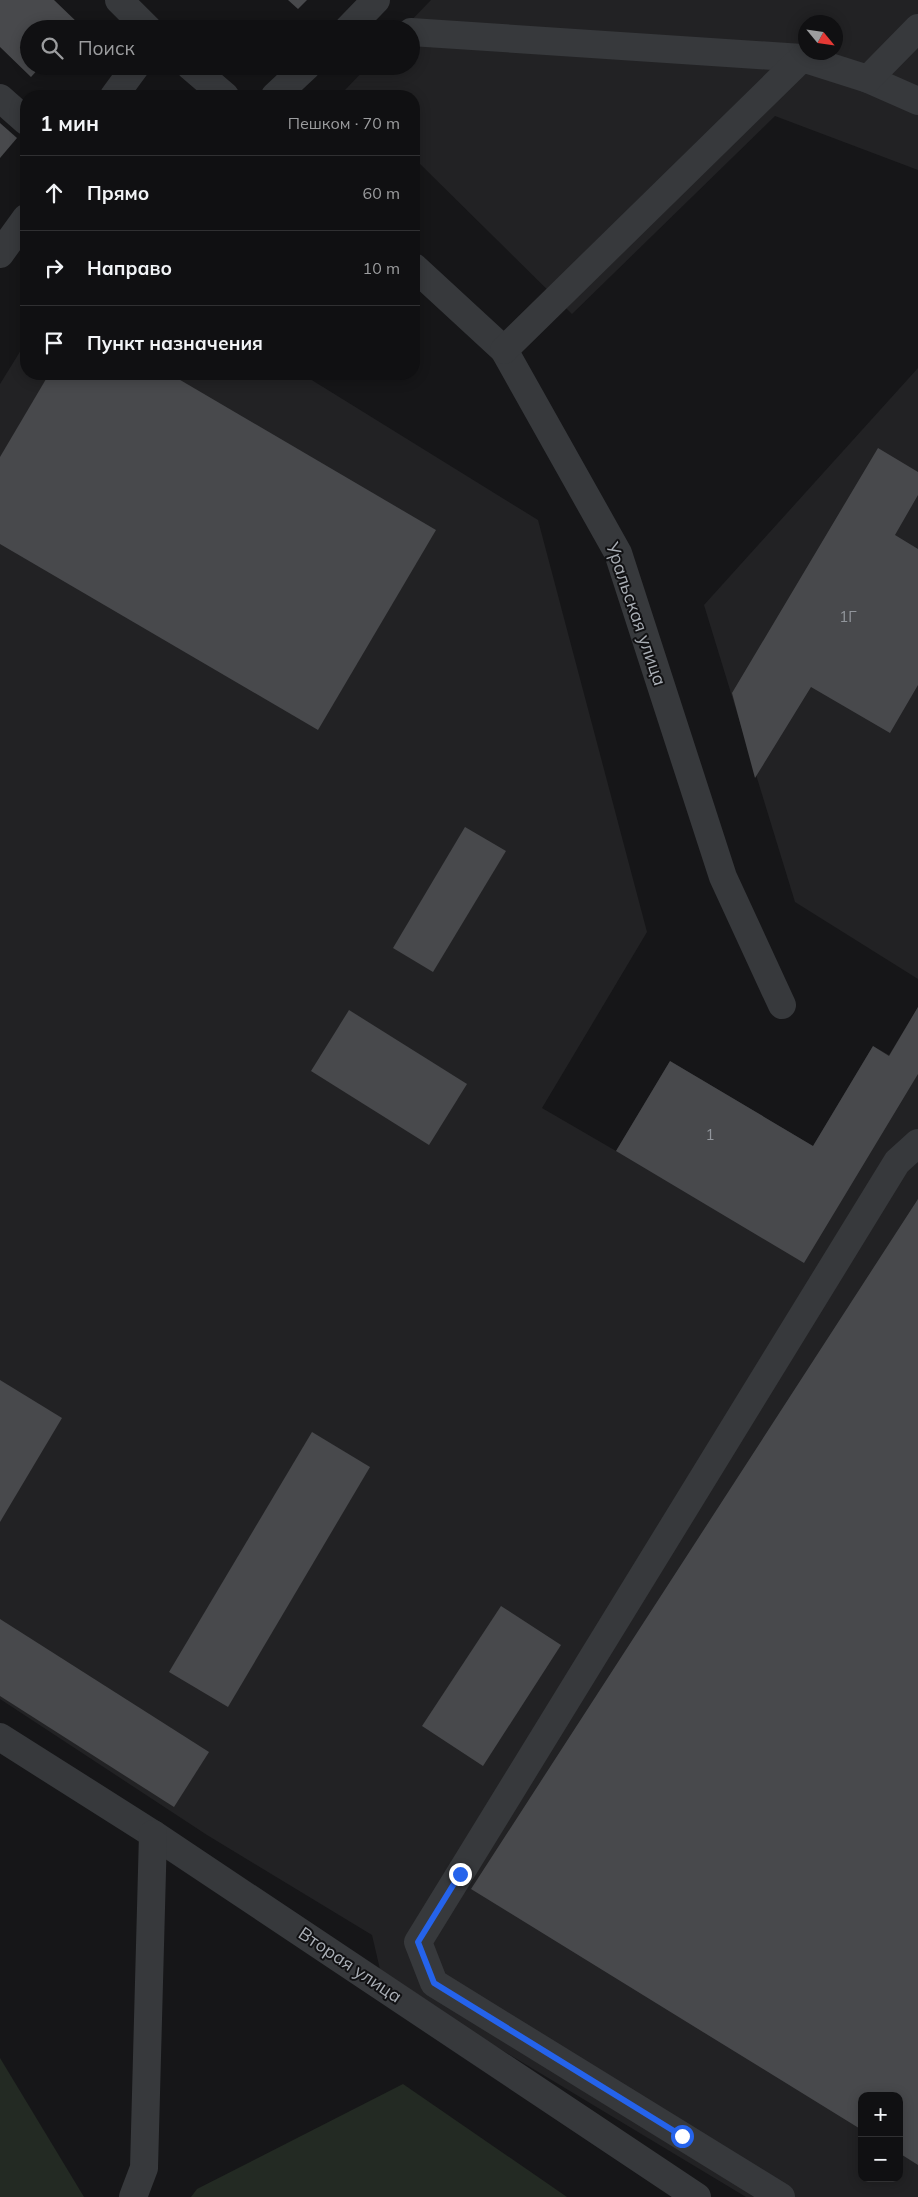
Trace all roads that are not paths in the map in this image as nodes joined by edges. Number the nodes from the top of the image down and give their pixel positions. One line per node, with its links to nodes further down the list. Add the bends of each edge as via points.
1 (119, 0): 3 (street)
2 (376, 0): 4 (street)
3 (139, 20)
4 (361, 20)
5 (918, 28): 13 (street)
6 (420, 33): 7 (street)
7 (798, 58)
8 (800, 60): 23 (street)
9 (808, 60): 13 (street)
10 (129, 75): 14 (street)
11 (200, 75): 15 (street)
12 (297, 75): 16 (street)
13 (868, 79): 18 (street)
14 (118, 90)
15 (218, 90)
16 (281, 90)
17 (0, 98): 19 (street)
18 (918, 102)
19 (20, 116)
20 (20, 226): 21 (street)
21 (0, 254)
22 (420, 273): 23 (street, Уральская улица)
23 (504, 350): 24 (street, Уральская улица, via 618,553 723,877)
24 (782, 1005)
25 (918, 1143): 30 (street, via 897,1162 418,1942 434,1983)
26 (0, 1737): 27 (street, Вторая улица)
27 (153, 1834): 28 (street, via 144,2168); 29 (street, Вторая улица)
28 (133, 2197)
29 (697, 2197)
30 (781, 2197)

